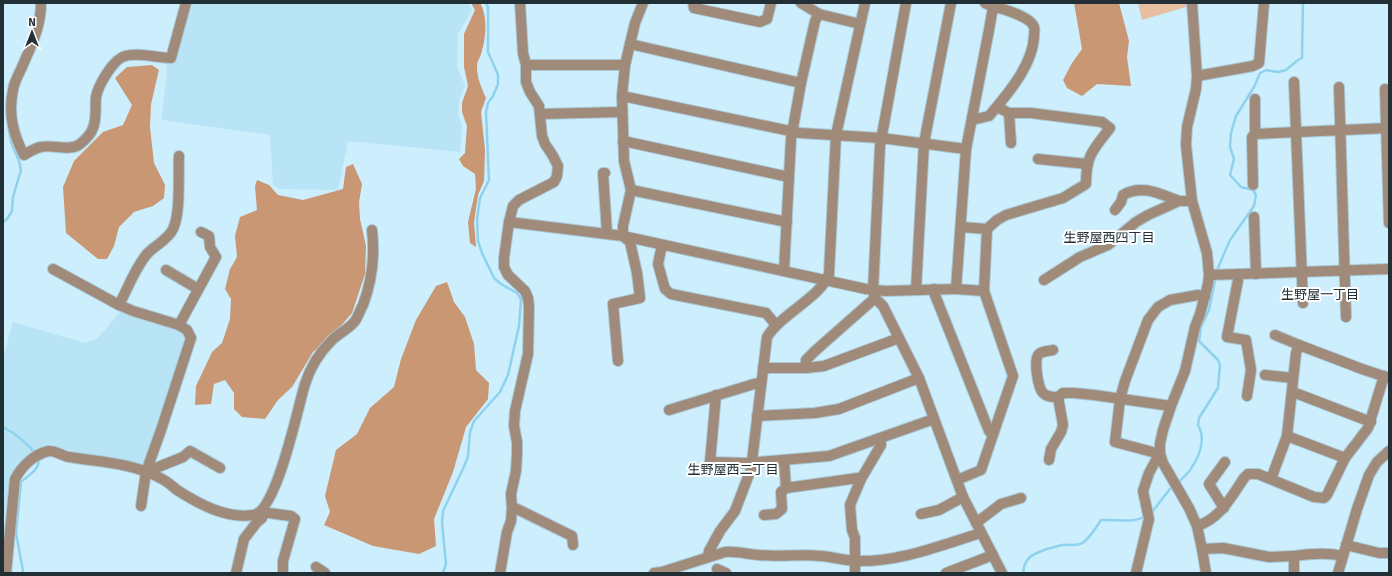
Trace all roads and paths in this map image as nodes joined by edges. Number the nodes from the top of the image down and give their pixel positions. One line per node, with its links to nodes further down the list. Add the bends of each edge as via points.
1 (41, 3): 2 (street, via 41,16 36,34 13,89 12,122 24,155 40,147 72,148 92,132 96,96 113,63 123,56 132,54 171,58)
2 (186, 3)
3 (520, 3): 17 (street)
4 (643, 3): 16 (street)
5 (693, 3): 6 (street, via 694,8 760,22 767,19)
6 (771, 3)
7 (801, 3): 14 (street)
8 (865, 3): 15 (street)
9 (906, 3): 37 (street)
10 (951, 3): 39 (street)
11 (1192, 3): 19 (street)
12 (1264, 3): 19 (street, via 1259,64)
13 (989, 5): 26 (street, via 1011,12 1029,21 1034,27 1034,44 1020,76); 30 (street, via 990,30)
14 (819, 14): 15 (street); 21 (street)
15 (860, 24): 36 (street)
16 (630, 44): 18 (street); 21 (street)
17 (526, 65): 18 (street); 29 (street, via 526,82 539,106)
18 (625, 65): 24 (street)
19 (1197, 76): 50 (street, via 1186,145)
20 (1294, 82): 34 (street)
21 (800, 83): 33 (street)
22 (1338, 87): 32 (street)
23 (1384, 89): 31 (street)
24 (622, 96): 27 (street); 33 (street)
25 (1255, 99): 35 (street)
26 (997, 107): 28 (street); 30 (street, via 989,116)
27 (622, 112): 29 (street); 38 (street)
28 (1009, 113): 40 (street); 44 (street, via 1031,113 1102,122 1110,128 1093,150)
29 (540, 114): 53 (street, via 544,144 558,166 558,176 554,182 519,200 513,206)
30 (972, 118): 41 (street)
31 (1387, 128): 32 (street); 55 (street)
32 (1340, 130): 34 (street); 66 (street)
33 (792, 132): 36 (street); 46 (street)
34 (1296, 132): 35 (street); 68 (street)
35 (1255, 134): 47 (street, via 1252,137)
36 (836, 135): 37 (street); 72 (street)
37 (881, 138): 39 (street); 79 (street)
38 (623, 142): 46 (street); 48 (street)
39 (924, 143): 41 (street); 77 (street)
40 (1011, 143)
41 (966, 149): 56 (street)
42 (179, 156): 82 (street, via 178,205 173,229 169,236 147,254)
43 (1038, 159): 44 (street)
44 (1087, 164): 57 (street, via 1086,184 1063,198 1006,215)
45 (605, 173): 60 (street)
46 (789, 177): 54 (street)
47 (1253, 185)
48 (630, 190): 54 (street); 61 (street)
49 (1179, 201): 50 (street); 51 (street, via 1151,190 1142,190 1123,195); 73 (street, via 1136,222 1108,244 1080,257)
50 (1192, 201): 71 (street, via 1206,253)
51 (1114, 210)
52 (1254, 217): 70 (street)
53 (509, 222): 60 (street); 127 (street, via 504,267 508,275 525,291 530,307 528,354 515,411 517,454 511,494)
54 (787, 222): 67 (street)
55 (1389, 223)
56 (961, 227): 57 (street); 76 (street)
57 (987, 229): 78 (street)
58 (372, 230): 129 (street, via 373,261 366,296 355,320 332,340 311,368 275,488)
59 (201, 232): 74 (street, via 209,236 210,247 216,257)
60 (607, 233): 61 (street)
61 (623, 236): 62 (street); 90 (street, via 630,242 640,298 613,304)
62 (662, 245): 67 (street); 85 (street, via 658,264 665,289 671,294 766,313)
63 (53, 269): 82 (street)
64 (1389, 269): 66 (street)
65 (166, 270): 74 (street)
66 (1344, 270): 68 (street); 83 (street)
67 (784, 271): 72 (street)
68 (1301, 272): 70 (street); 81 (street)
69 (1238, 274): 70 (street); 71 (street); 100 (street, via 1227,337 1246,340 1251,370)
70 (1256, 274)
71 (1209, 275): 80 (street)
72 (827, 280): 79 (street); 85 (street)
73 (1044, 280)
74 (198, 289): 84 (street)
75 (934, 289): 76 (street); 77 (street); 108 (street, via 934,295 989,431)
76 (956, 289): 78 (street)
77 (916, 290): 79 (street)
78 (984, 291): 108 (street, via 1013,376)
79 (874, 294): 87 (street); 92 (street, via 814,351 806,360)
80 (1205, 297): 102 (street, via 1198,295 1170,300 1151,315); 103 (street, via 1185,371)
81 (1303, 303)
82 (120, 305): 84 (street)
83 (1346, 317)
84 (179, 325): 119 (street, via 187,330 191,338)
85 (776, 325): 91 (street, via 767,337)
86 (1275, 334): 88 (street)
87 (899, 338): 92 (street, via 824,366); 95 (street)
88 (1299, 346): 94 (street); 96 (street)
89 (1054, 350): 101 (street, via 1041,352 1036,360 1039,387 1044,394)
90 (618, 361)
91 (763, 368): 92 (street); 97 (street)
92 (806, 368)
93 (1266, 376): 96 (street)
94 (1387, 377): 107 (street)
95 (920, 378): 105 (street, via 839,409); 106 (street)
96 (1293, 378): 98 (street)
97 (761, 384): 99 (street); 105 (street)
98 (1292, 392): 107 (street); 109 (street)
99 (716, 395): 104 (street); 116 (street, via 710,462)
100 (1247, 396)
101 (1058, 397): 102 (street, via 1063,393 1074,393); 115 (street, via 1063,425 1051,449)
102 (1120, 399): 103 (street); 112 (street, via 1115,442)
103 (1171, 406): 112 (street, via 1160,444)
104 (669, 410)
105 (757, 416): 116 (street)
106 (934, 418): 110 (street); 122 (street)
107 (1371, 422): 113 (street)
108 (993, 434): 122 (street, via 981,470)
109 (1287, 436): 113 (street); 121 (street)
110 (880, 439): 114 (street, via 829,456); 120 (street, via 881,445)
111 (1389, 451): 136 (street, via 1377,462 1369,475)
112 (1160, 454): 133 (street); 154 (street, via 1143,491 1149,519)
113 (1345, 458): 121 (street, via 1324,498 1314,497)
114 (784, 460): 116 (street); 123 (street)
115 (1049, 460)
116 (752, 461): 142 (street, via 735,511 720,531)
117 (1225, 462): 128 (street, via 1209,484)
118 (220, 468): 119 (street, via 190,451 184,457)
119 (146, 472): 126 (street); 129 (street, via 200,503 222,512 240,516); 145 (street, via 107,461 67,456 51,451 37,455 20,469 15,479)
120 (861, 479): 123 (street); 143 (street, via 850,506 855,538)
121 (1271, 479): 128 (street, via 1258,474 1248,474)
122 (957, 480): 124 (street)
123 (786, 488): 131 (street, via 781,492 782,509 776,514)
124 (963, 497): 130 (street, via 939,510); 132 (street)
125 (1022, 498): 132 (street, via 1001,504)
126 (141, 506)
127 (512, 508): 135 (street, via 517,508 572,536); 149 (street)
128 (1224, 508): 133 (street, via 1205,524)
129 (262, 513): 146 (street, via 262,518 244,539); 147 (street, via 291,516 295,519 283,561)
130 (921, 514)
131 (764, 515)
132 (976, 523): 134 (street)
133 (1197, 526): 137 (street)
134 (981, 533): 139 (street); 143 (street, via 916,554)
135 (573, 545)
136 (1346, 545): 138 (street); 141 (street)
137 (1202, 549): 140 (street, via 1223,548 1269,557); 155 (street)
138 (1389, 553)
139 (993, 555): 152 (street); 153 (street)
140 (1294, 556): 141 (street); 156 (street)
141 (1342, 556): 157 (street)
142 (708, 557): 143 (street, via 733,551 755,555 821,556); 150 (street)
143 (855, 562): 151 (street)
144 (316, 567): 148 (street)
145 (6, 573)
146 (236, 573)
147 (283, 573)
148 (325, 573)
149 (500, 573)
150 (654, 573)
151 (854, 573)
152 (946, 573)
153 (1002, 573)
154 (1136, 573)
155 (1206, 573)
156 (1294, 573)
157 (1338, 573)

